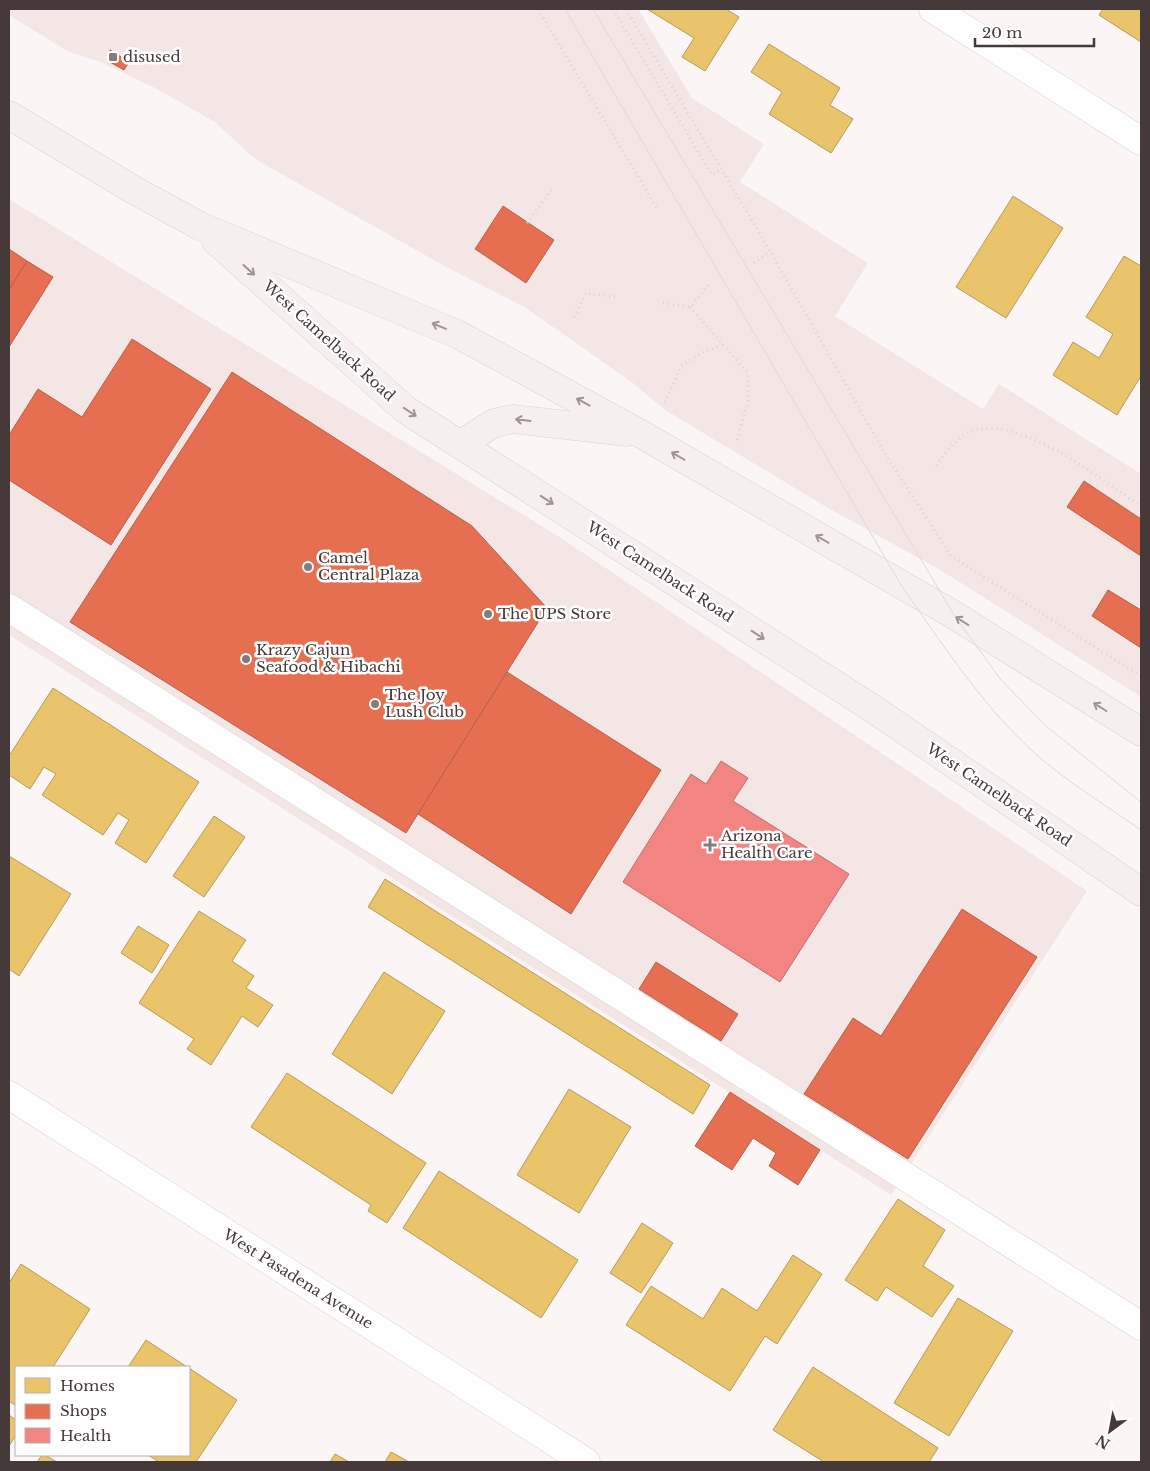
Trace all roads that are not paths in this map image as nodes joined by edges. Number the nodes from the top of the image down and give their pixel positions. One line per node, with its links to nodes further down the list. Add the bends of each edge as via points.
1 (933, 9): 3 (street)
2 (9, 115): 4 (main road, West Camelback Road)
3 (1141, 141)
4 (200, 226): 5 (main road, West Camelback Road, one-way to 4, via 457,334); 6 (main road, West Camelback Road, one-way to 6, via 406,410)
5 (641, 434): 6 (main road, one-way to 6, via 513,419 494,423); 8 (main road, West Camelback Road, one-way to 5, via 954,615)
6 (461, 444): 9 (main road, West Camelback Road, one-way to 9, via 872,708)
7 (9, 608): 11 (street)
8 (1141, 732)
9 (1141, 892)
10 (9, 1095): 12 (street, West Pasadena Avenue)
11 (1141, 1326)
12 (586, 1462)

